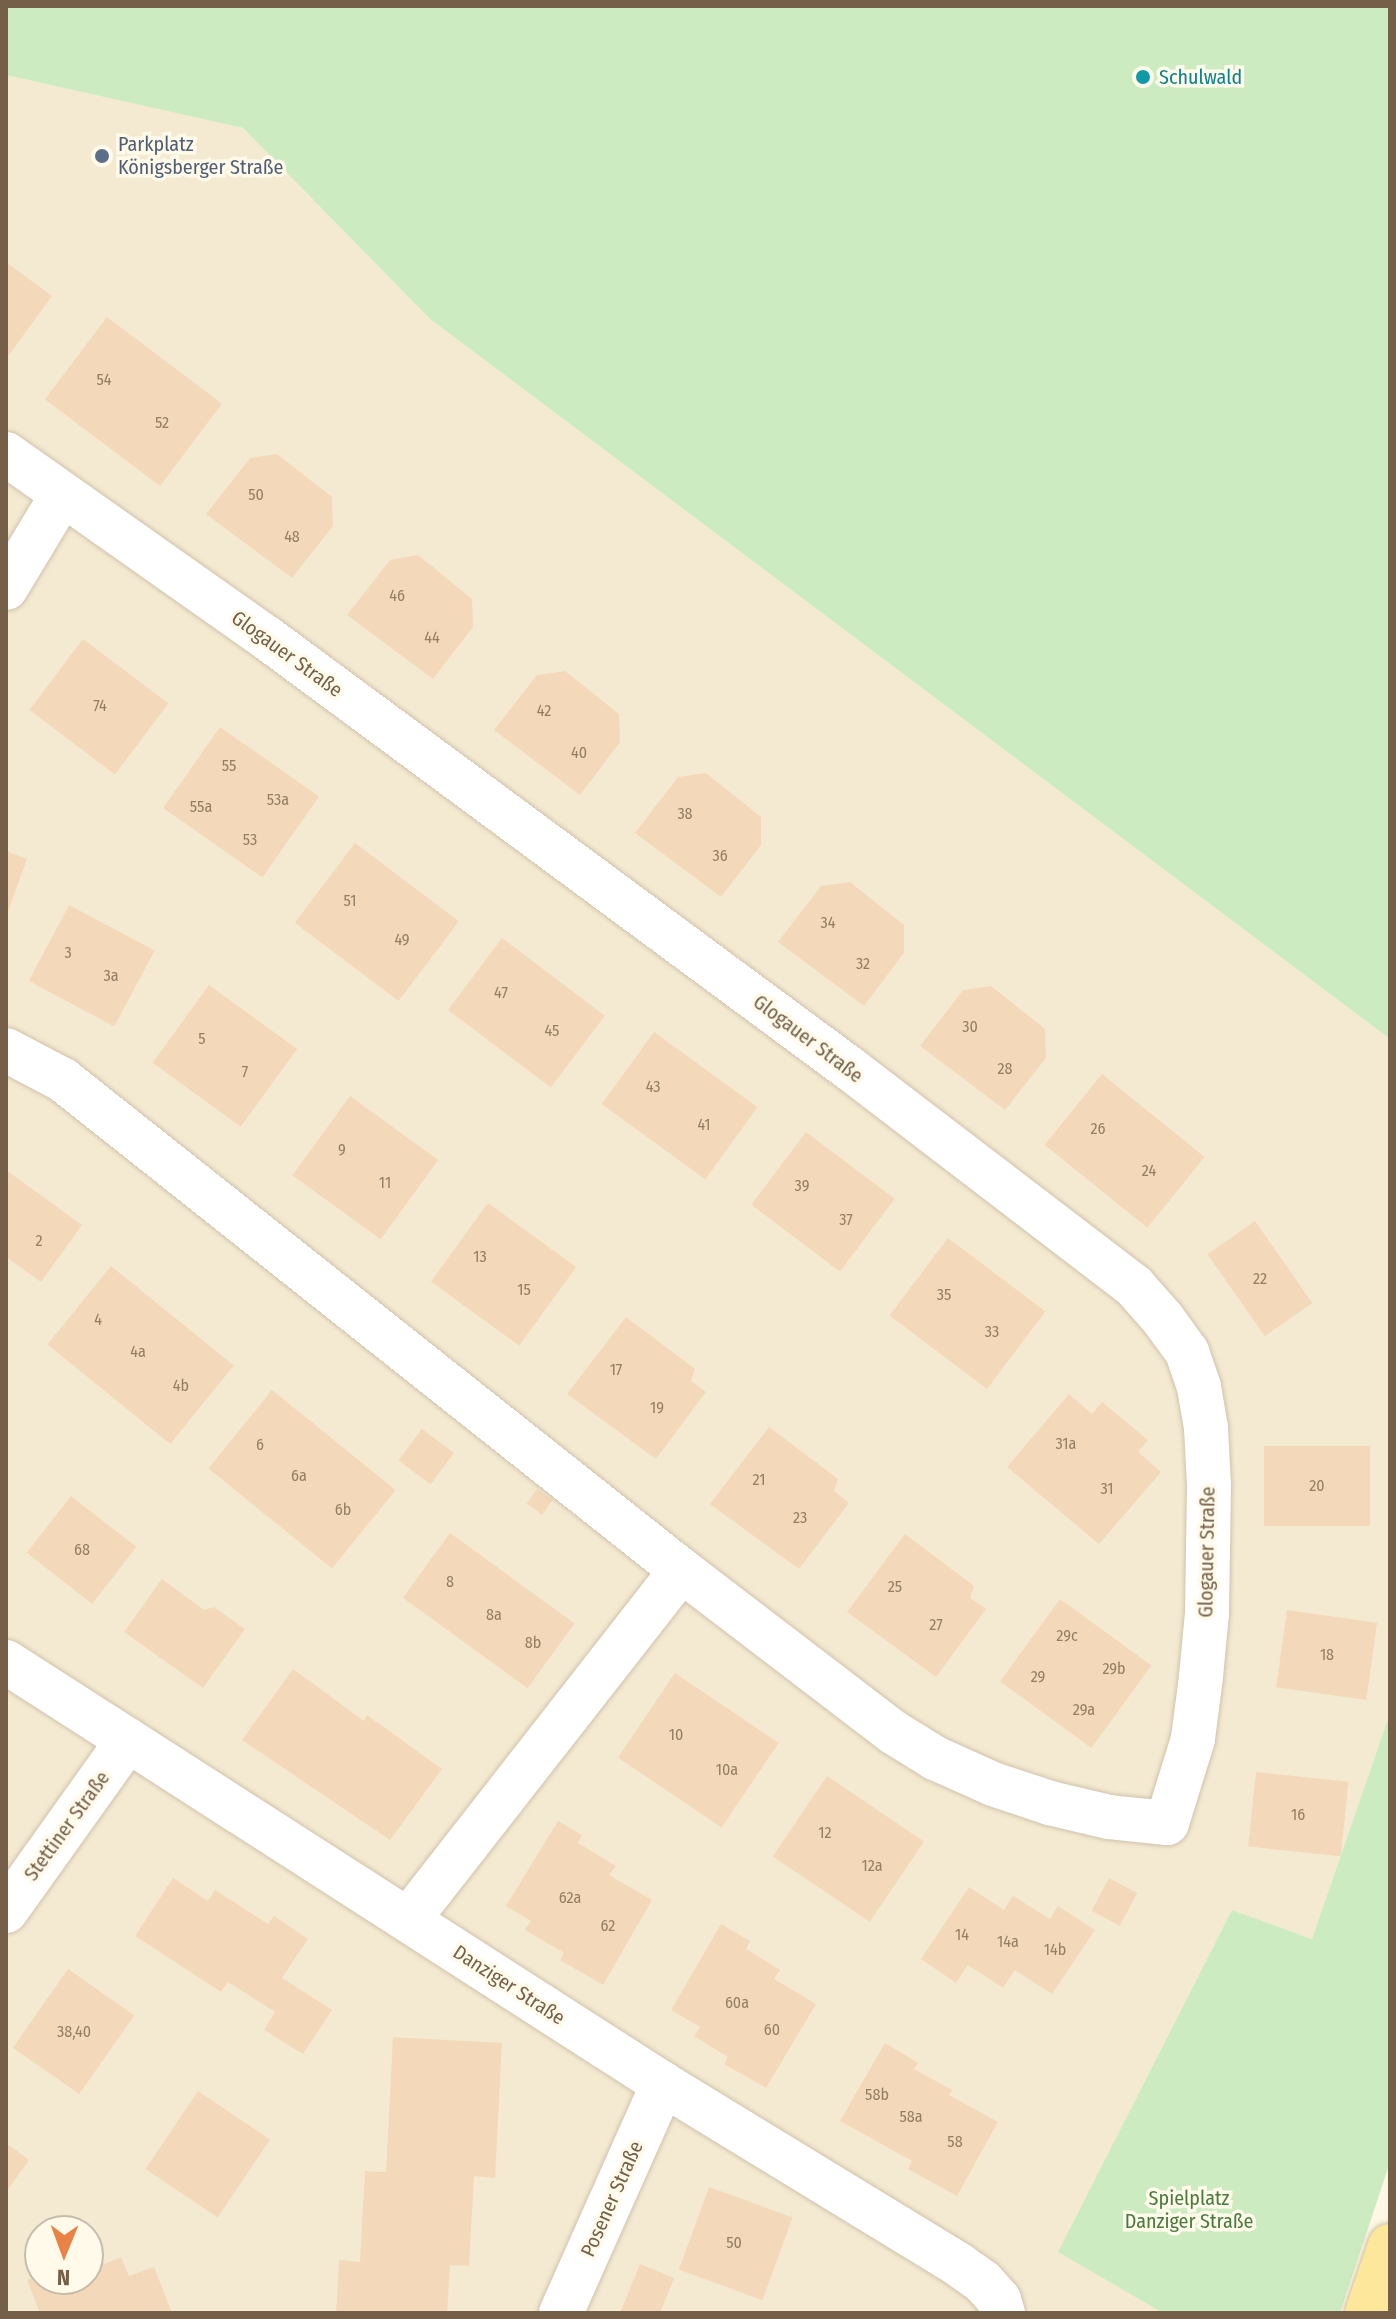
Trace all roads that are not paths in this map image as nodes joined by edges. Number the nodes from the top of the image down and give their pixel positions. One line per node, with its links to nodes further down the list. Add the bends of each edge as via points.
1 (6, 454): 2 (street, Glogauer Straße)
2 (62, 495): 3 (street); 5 (street, Glogauer Straße, via 267,638 861,1078 1134,1286 1187,1352 1206,1428 1207,1613 1193,1739 1167,1823 1050,1803 935,1758 893,1732)
3 (6, 588)
4 (6, 1050): 5 (street, Glogauer Straße, via 63,1080)
5 (681, 1570): 9 (street)
6 (6, 1662): 7 (street, Danziger Straße)
7 (128, 1740): 8 (street, Stettiner Straße); 9 (street, Danziger Straße)
8 (6, 1911)
9 (408, 1920): 10 (street, Danziger Straße)
10 (663, 2084): 12 (street, Posener Straße); 13 (street, Danziger Straße, via 959,2265 983,2282)
11 (1390, 2246): 14 (main road)
12 (561, 2313)
13 (1003, 2313)
14 (1367, 2313)

